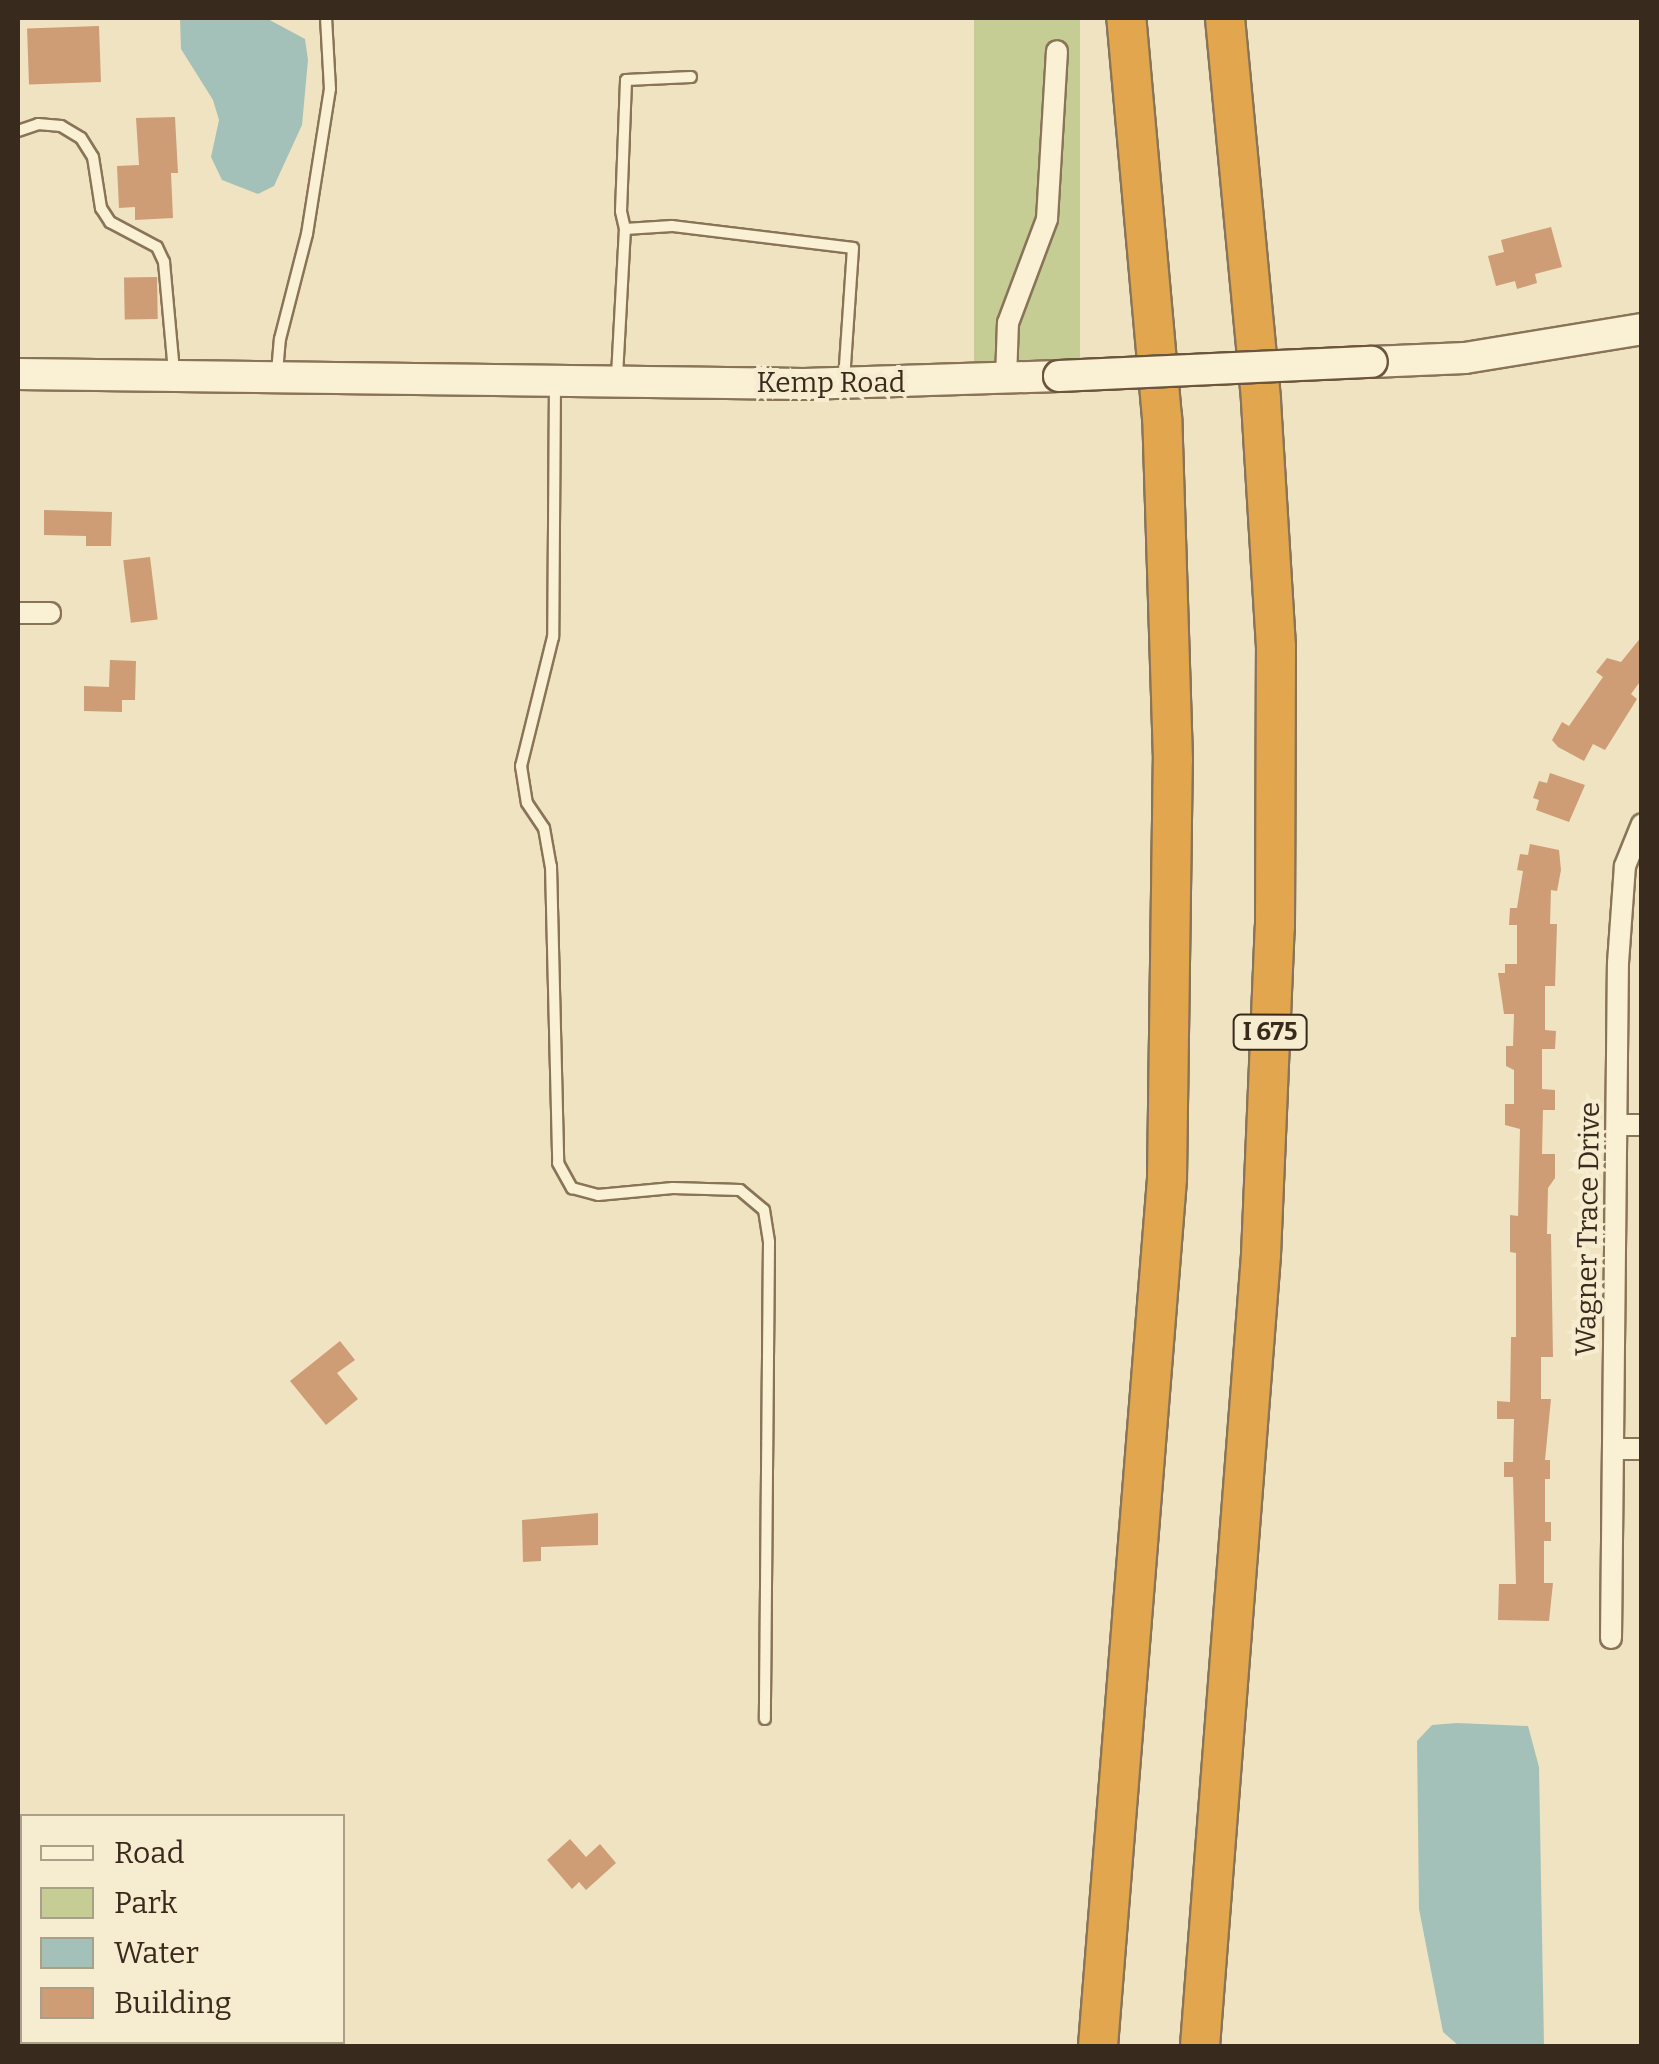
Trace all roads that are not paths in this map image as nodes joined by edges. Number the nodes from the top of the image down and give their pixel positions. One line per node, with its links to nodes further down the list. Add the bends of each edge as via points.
1 (326, 18): 11 (lane, via 330,89 308,234)
2 (1126, 18): 25 (highway, via 1162,437 1173,760 1168,1178)
3 (1225, 18): 26 (highway, I 675, via 1261,399 1276,646 1275,927 1261,1255)
4 (1057, 51): 12 (street, via 1047,219 1008,323)
5 (691, 76): 7 (lane, via 626,80)
6 (18, 131): 10 (lane, via 60,126 82,138 110,222 157,247)
7 (624, 229): 14 (lane); 15 (lane, via 672,226 853,248)
8 (1642, 329): 12 (main road, Kemp Road, bridge, via 1465,358)
9 (18, 374): 10 (main road, Kemp Road)
10 (174, 376): 11 (main road, Kemp Road)
11 (276, 378): 13 (main road, Kemp Road)
12 (1006, 379): 15 (main road, Kemp Road)
13 (555, 381): 14 (main road, Kemp Road); 24 (lane, via 553,636 522,766 527,803 544,828 551,866 558,1163 572,1188 598,1195 740,1190 764,1210)
14 (617, 382): 15 (main road, Kemp Road)
15 (843, 384)
16 (50, 613): 17 (street)
17 (18, 614)
18 (1642, 824): 19 (street, Wagner Trace Drive, via 1625,866)
19 (1617, 1124): 20 (street); 21 (street, Wagner Trace Drive)
20 (1642, 1125)
21 (1614, 1449): 22 (street); 23 (street, Wagner Trace Drive)
22 (1642, 1450)
23 (1611, 1638)
24 (765, 1719)
25 (1098, 2046)
26 (1200, 2046)

